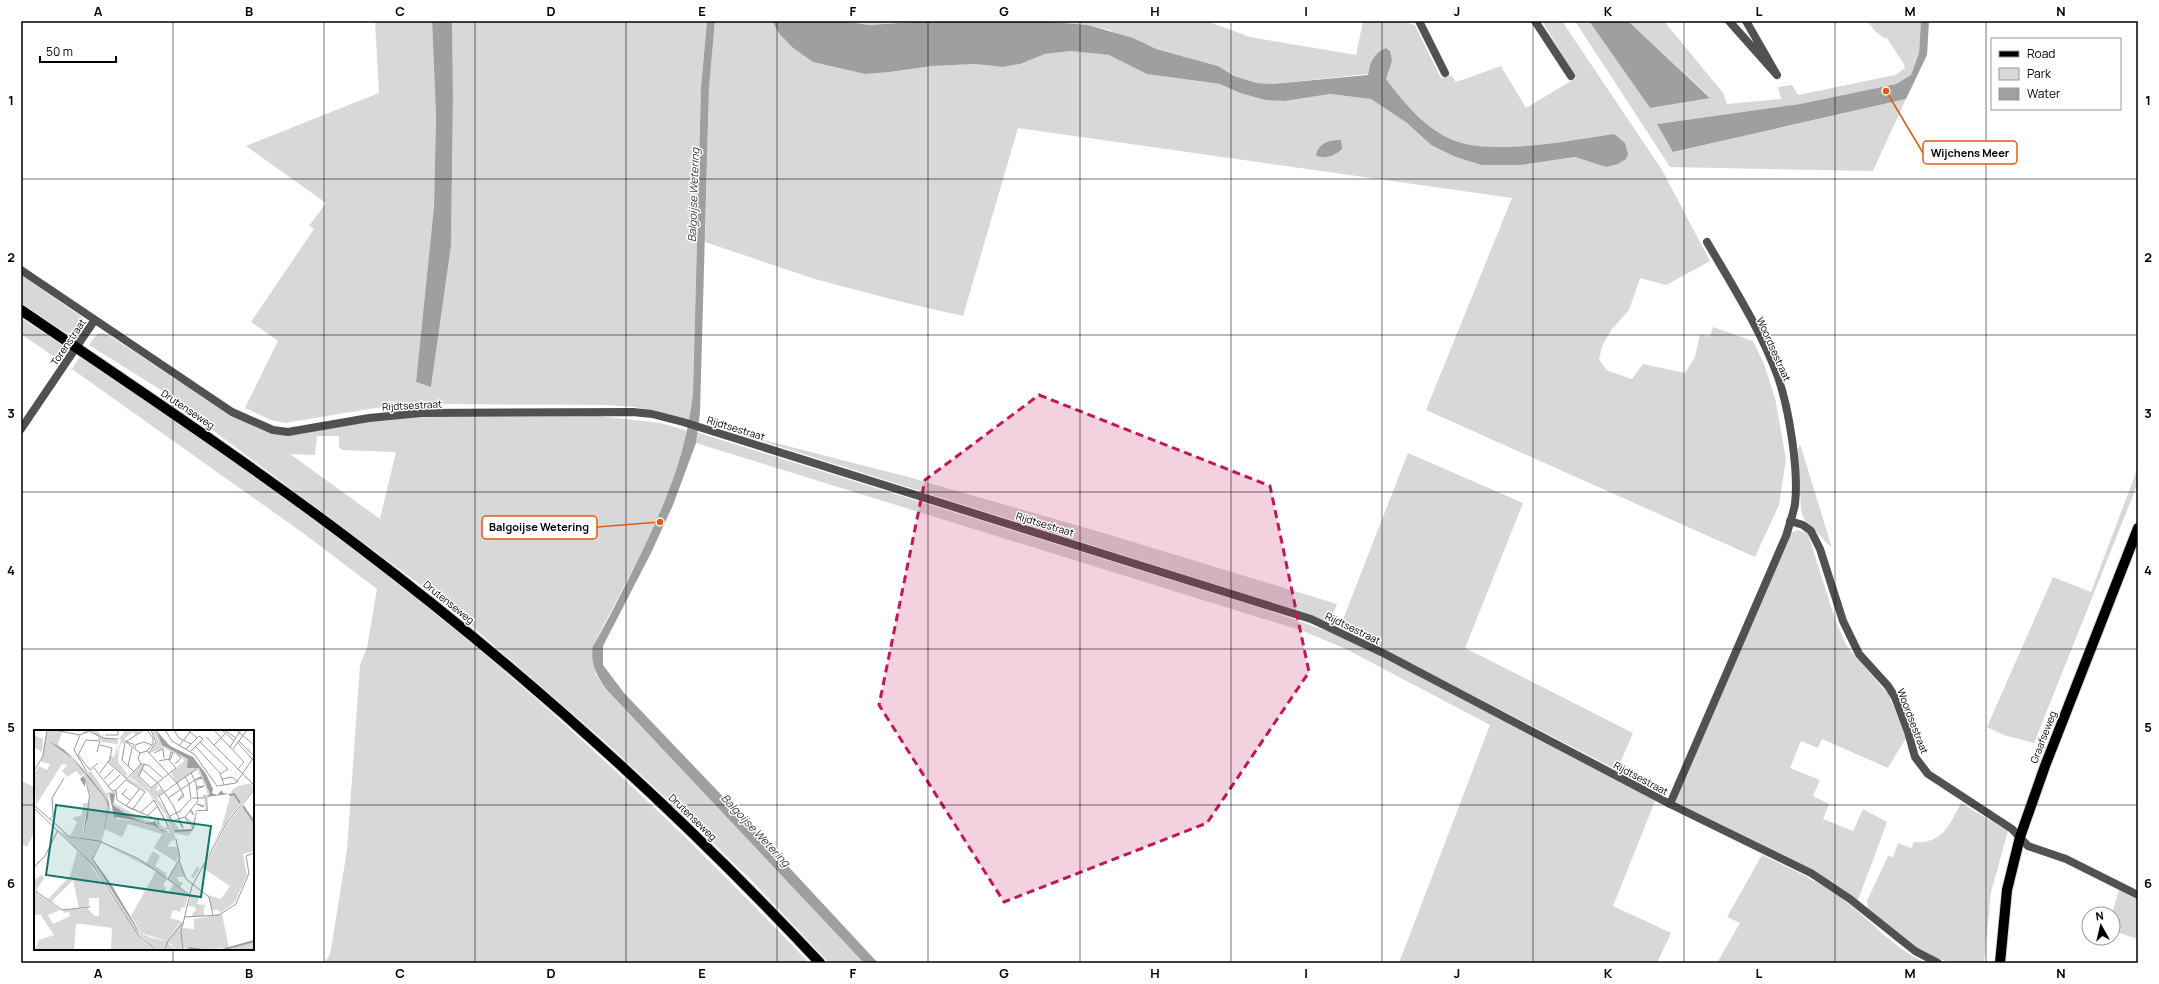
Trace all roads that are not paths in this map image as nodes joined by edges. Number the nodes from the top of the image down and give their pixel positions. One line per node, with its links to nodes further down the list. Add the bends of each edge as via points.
1 (1418, 21): 5 (street)
2 (1535, 21): 6 (street)
3 (1729, 21): 4 (street, via 1777,75)
4 (1746, 21)
5 (1445, 73)
6 (1571, 76)
7 (1707, 242): 13 (street, Woordsestraat, via 1758,333 1778,378 1788,417 1795,472 1796,492)
8 (21, 270): 10 (street, Torenstraat)
9 (21, 310): 11 (main road, Drutenseweg)
10 (94, 321): 11 (street, Torenstraat); 15 (street, Rijdtsestraat, via 232,412 272,430 301,431 369,418 421,413 632,412 652,414 703,428 1312,619 1371,647)
11 (76, 347): 12 (street, Torenstraat); 18 (main road, Drutenseweg, via 324,520 482,645 661,803)
12 (21, 429)
13 (1790, 521): 15 (street, Woordsestraat, via 1786,536); 16 (street, Woordsestraat, via 1811,531 1820,548 1843,621 1859,654 1895,697 1915,757 1928,774 2012,829)
14 (2138, 528): 16 (main road, Graafseweg)
15 (1670, 804): 19 (street, Rijdtsestraat, via 1811,874 1850,899 1914,951)
16 (2020, 837): 17 (street, Woordsestraat, via 2028,846 2066,859); 20 (main road, Graafseweg, via 2007,890)
17 (2138, 895)
18 (820, 963)
19 (1938, 963)
20 (2000, 963)

